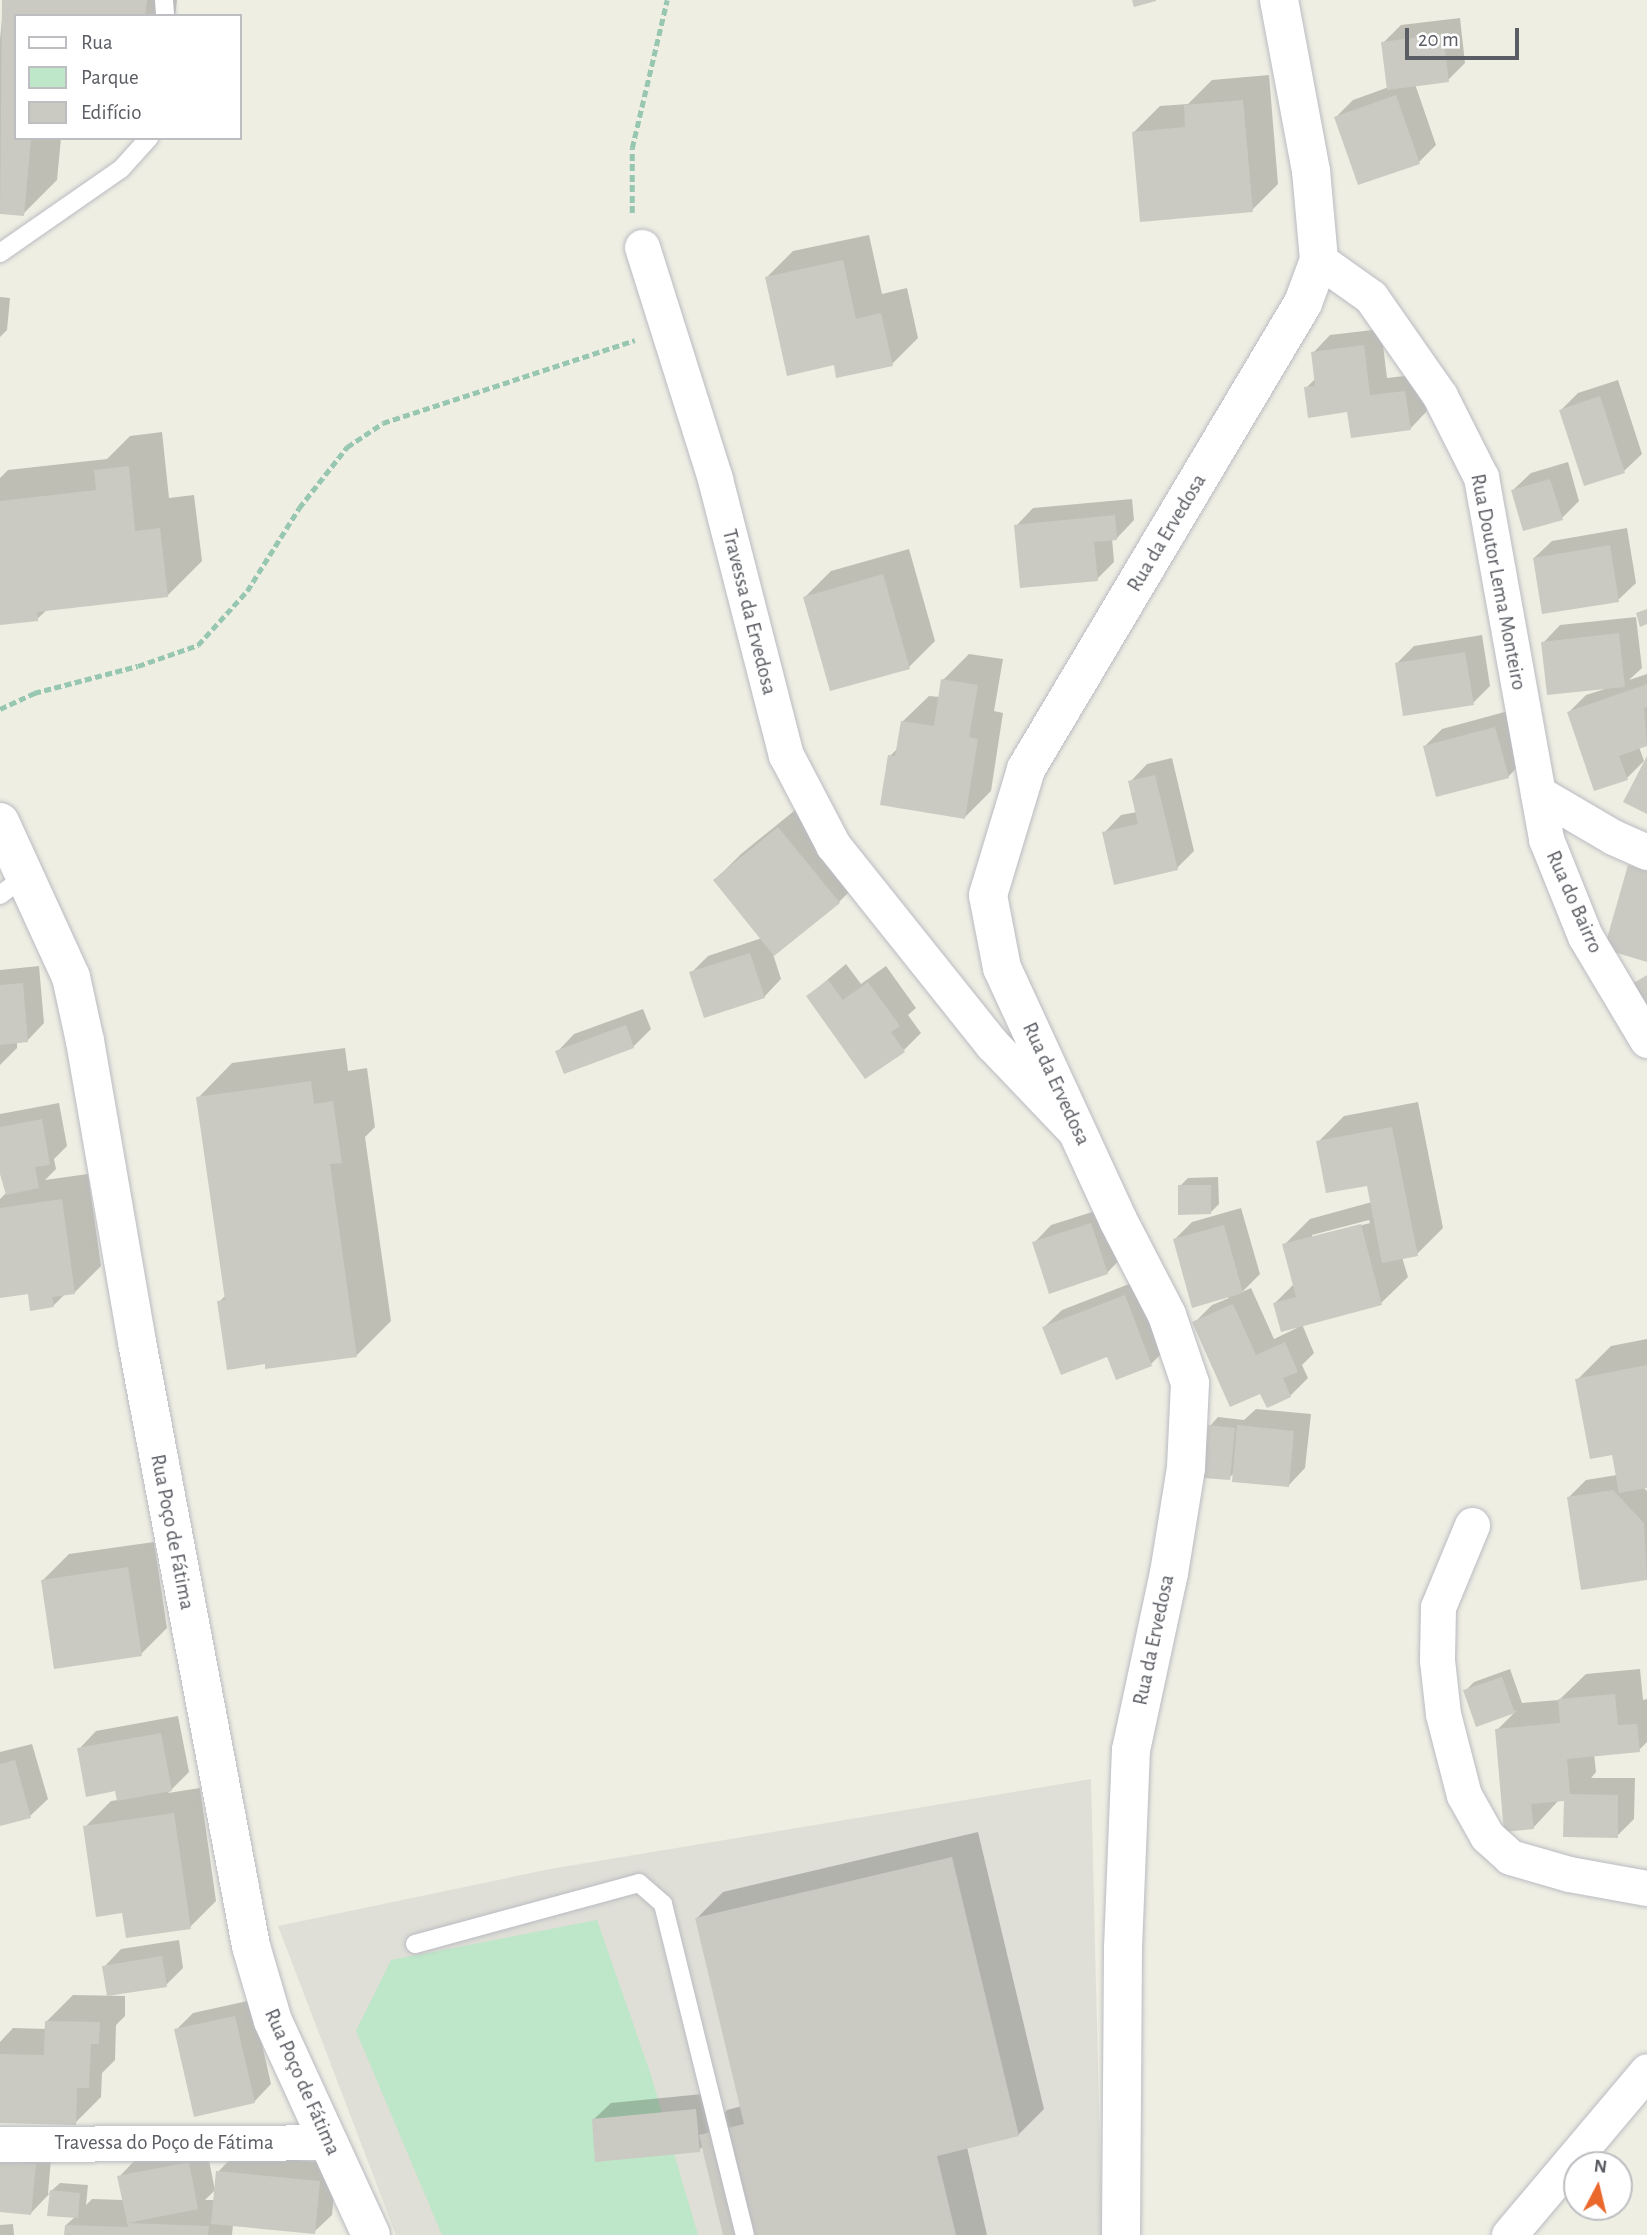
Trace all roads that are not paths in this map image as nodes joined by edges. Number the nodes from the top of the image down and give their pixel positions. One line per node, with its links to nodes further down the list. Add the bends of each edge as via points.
1 (1279, 0): 5 (street, Rua da Ervedosa, via 1311,172)
2 (147, 140): 4 (lane, via 121,169)
3 (642, 247): 11 (street, Travessa da Ervedosa, via 715,479 786,755 833,845 992,1044)
4 (0, 253)
5 (1320, 260): 6 (street, Rua Doutor Lema Monteiro, via 1371,297 1440,396 1481,477); 11 (street, Rua da Ervedosa, via 1303,303 1026,769 988,894 1002,968)
6 (1538, 793): 8 (street, via 1613,838); 10 (street, Rua do Bairro, via 1546,839 1585,936)
7 (0, 822): 9 (street, Rua Poço de Fátima)
8 (1647, 852)
9 (12, 886): 16 (street, Rua Poço de Fátima, via 71,977 251,1946 272,2021)
10 (1647, 1040)
11 (1081, 1138): 20 (street, Rua da Ervedosa, via 1167,1315 1190,1383 1186,1468 1131,1749 1123,1948)
12 (1472, 1525): 13 (street, via 1438,1607 1443,1714 1464,1795 1487,1836 1510,1857 1569,1874)
13 (1647, 1888)
14 (415, 1944): 19 (lane, via 639,1883 663,1904)
15 (1647, 2071): 21 (street)
16 (328, 2142): 17 (street, Travessa do Poço de Fátima); 18 (street, Rua Poço de Fátima)
17 (0, 2144)
18 (371, 2235)
19 (745, 2235)
20 (1121, 2235)
21 (1509, 2235)

